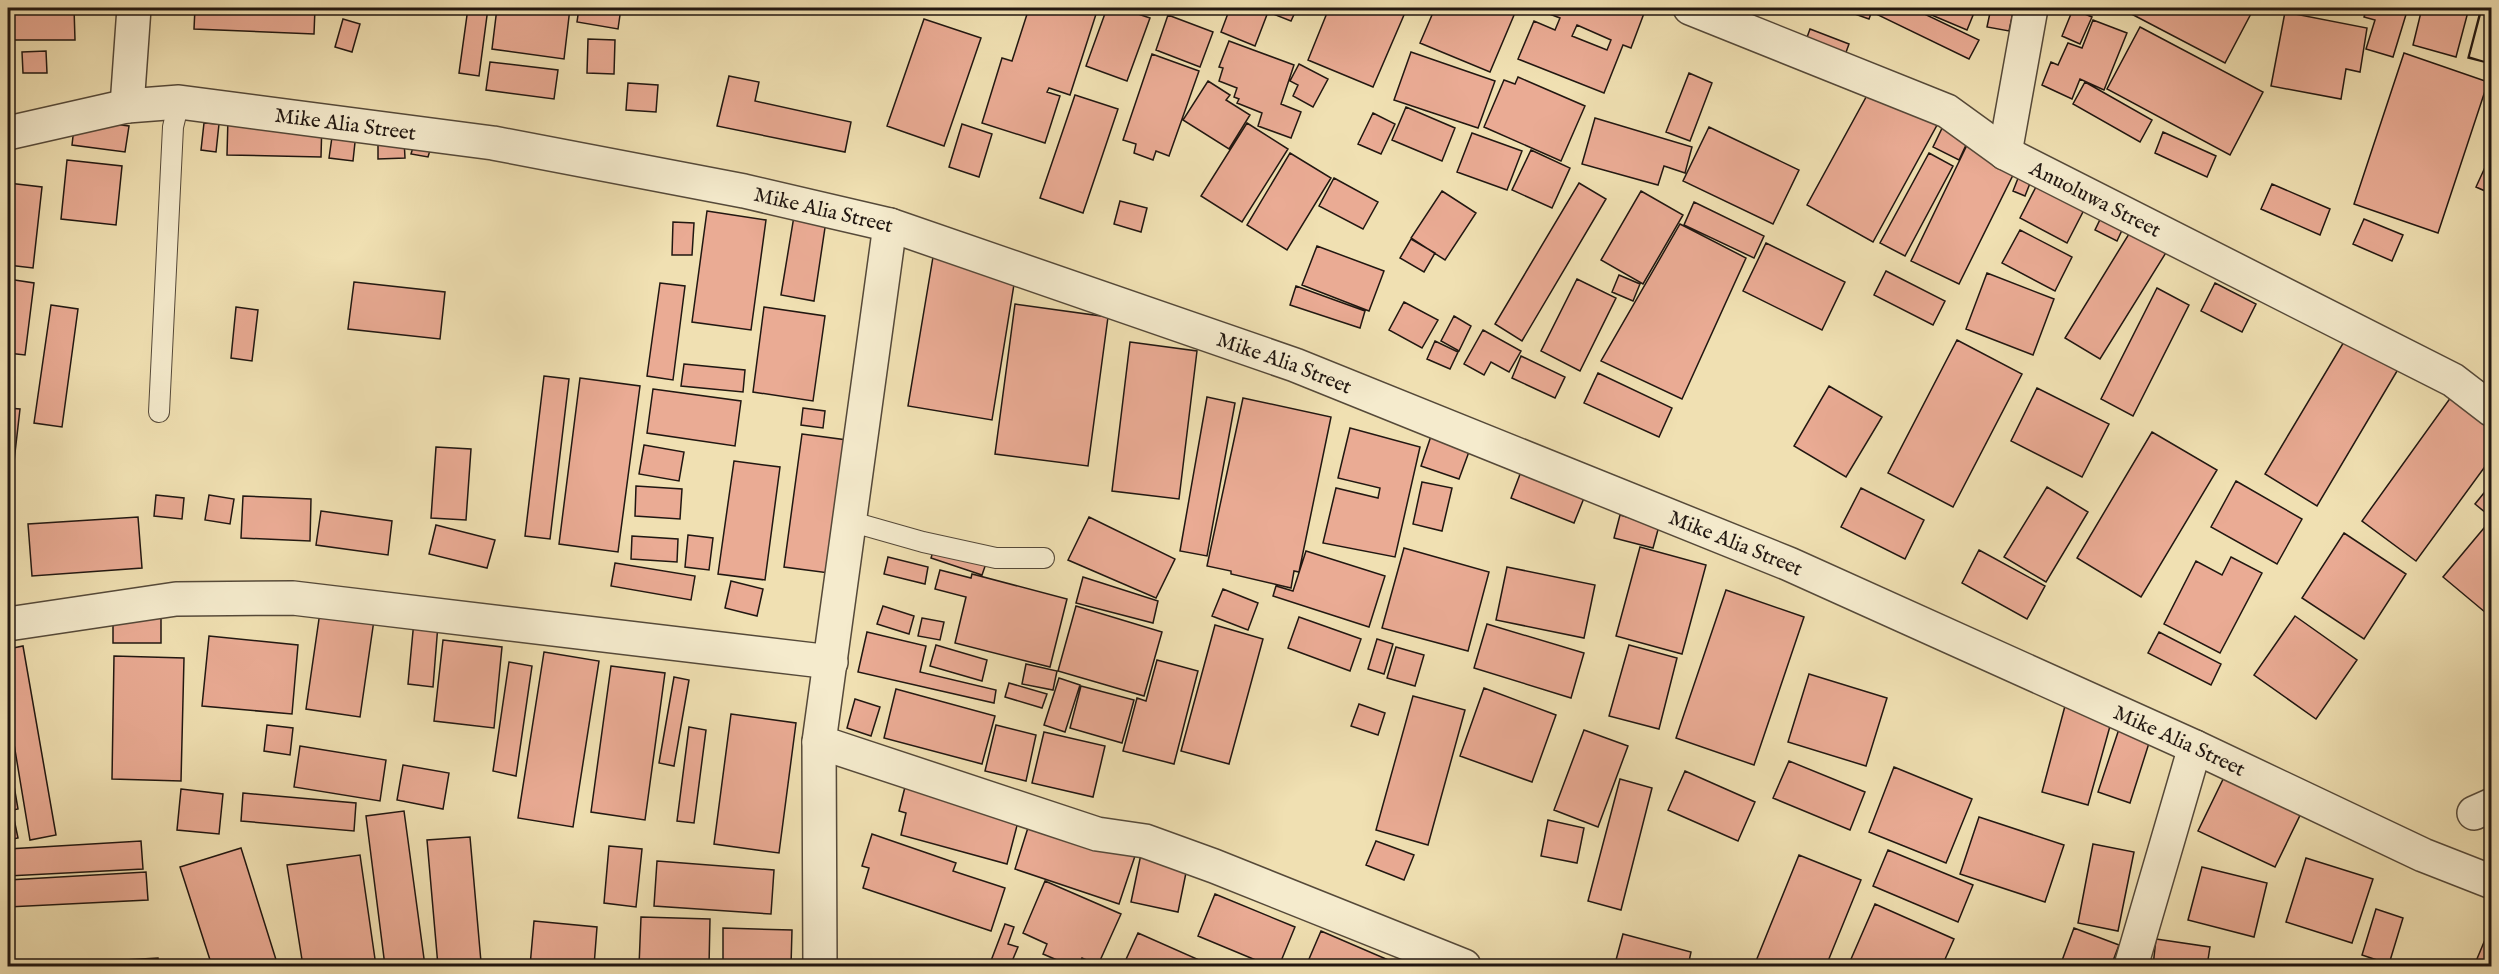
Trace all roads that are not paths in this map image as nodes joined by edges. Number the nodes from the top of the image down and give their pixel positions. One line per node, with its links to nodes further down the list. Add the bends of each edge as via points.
1 (134, 8): 5 (street)
2 (1690, 8): 7 (street, Anuoluwa Street, via 1947,111)
3 (2031, 8): 7 (street)
4 (179, 102): 5 (street, Mike Alia Street); 8 (street, Mike Alia Street, via 493,143 744,191); 10 (lane, via 172,127)
5 (127, 106): 6 (street, Mike Alia Street)
6 (8, 133)
7 (2005, 153): 9 (street, Anuoluwa Street, via 2453,380)
8 (890, 225): 11 (street); 16 (street, Mike Alia Street, via 1317,374 1789,564)
9 (2492, 410)
10 (159, 412)
11 (849, 521): 12 (lane, via 996,558); 14 (street)
12 (1044, 558)
13 (8, 624): 14 (street, via 176,599 293,598)
14 (831, 662): 15 (street)
15 (819, 742): 18 (street); 19 (street, via 1097,834 1145,841)
16 (2195, 747): 17 (street, Mike Alia Street, via 2423,855); 20 (street)
17 (2492, 882)
18 (820, 966)
19 (1464, 966)
20 (2131, 966)

